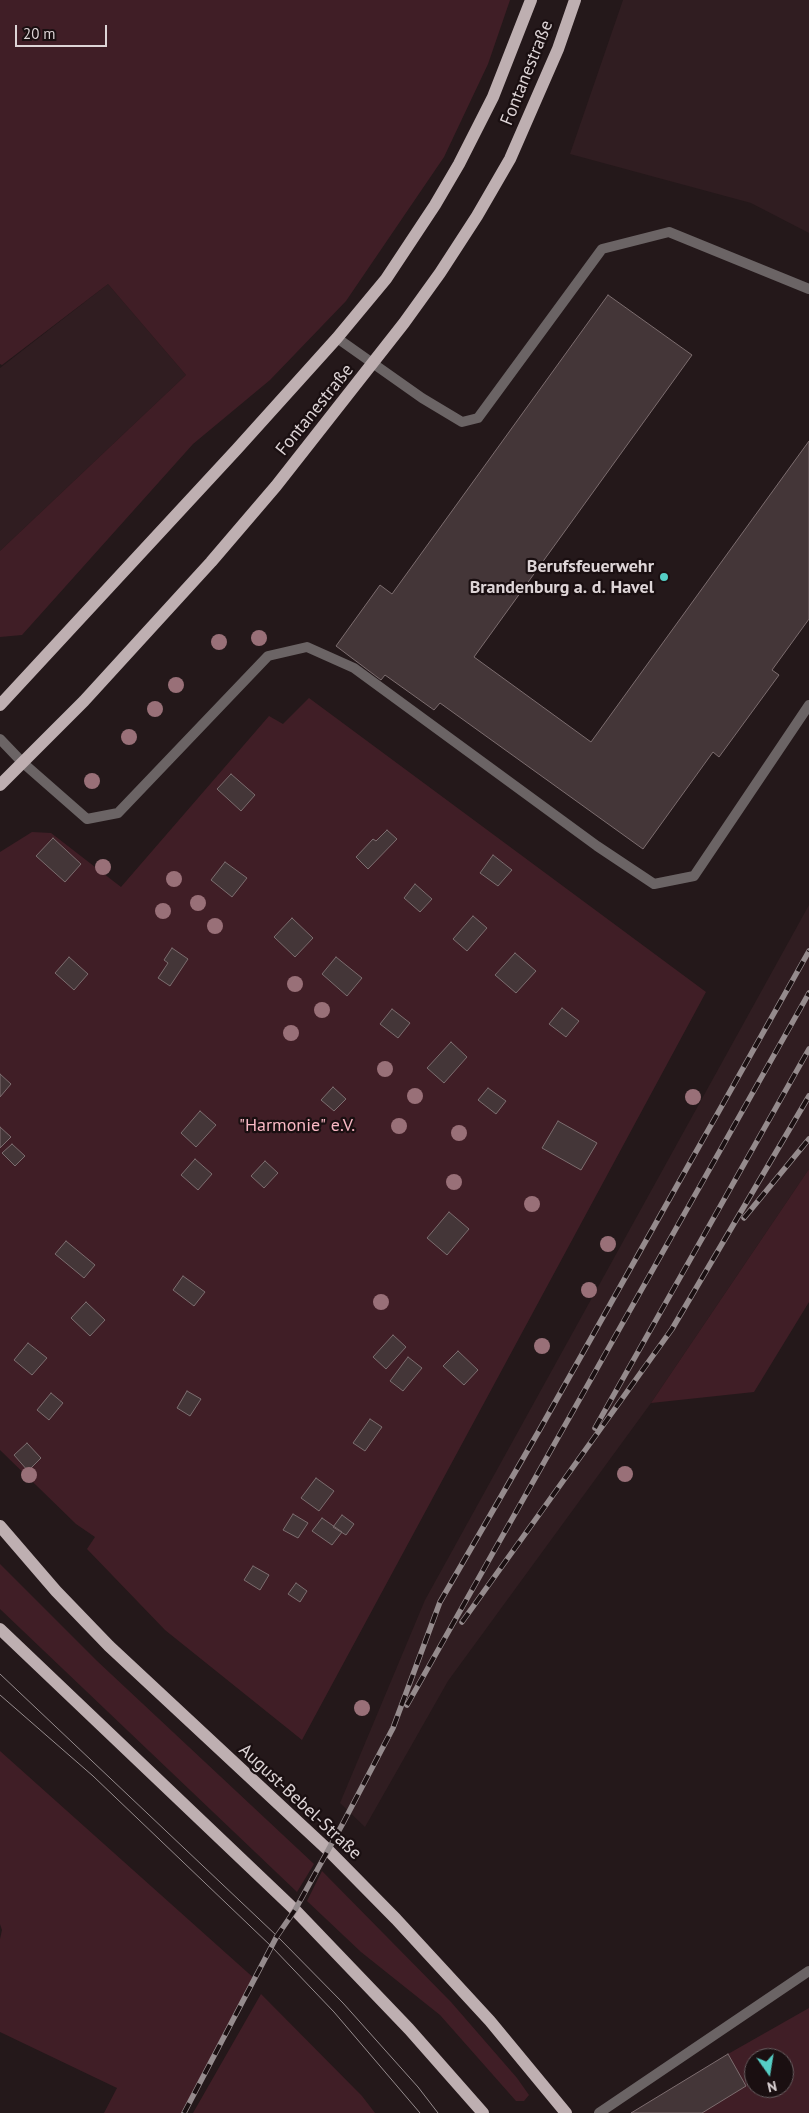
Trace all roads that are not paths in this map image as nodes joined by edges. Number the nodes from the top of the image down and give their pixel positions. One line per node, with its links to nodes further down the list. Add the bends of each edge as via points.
1 (531, 0): 4 (main road, Fontanestraße, via 493,97 459,164 397,264)
2 (574, 0): 5 (main road, Fontanestraße, via 558,49 510,159 440,273)
3 (809, 289): 5 (street, via 669,232 602,249 478,418 462,422)
4 (337, 338): 5 (street); 6 (main road, Fontanestraße)
5 (374, 364): 9 (main road, Fontanestraße, via 211,562 84,701)
6 (0, 705)
7 (809, 705): 9 (street, via 694,876 654,884 354,668 306,647 268,656 118,813 87,819)
8 (0, 739): 9 (street)
9 (22, 762): 10 (main road, Fontanestraße)
10 (0, 785)
11 (0, 1526): 15 (main road, August-Bebel-Straße, via 109,1646 328,1850 396,1919 490,2021)
12 (0, 1629): 14 (main road, via 295,1910 409,2029)
13 (809, 1972): 16 (street)
14 (483, 2113)
15 (566, 2113)
16 (599, 2113)

